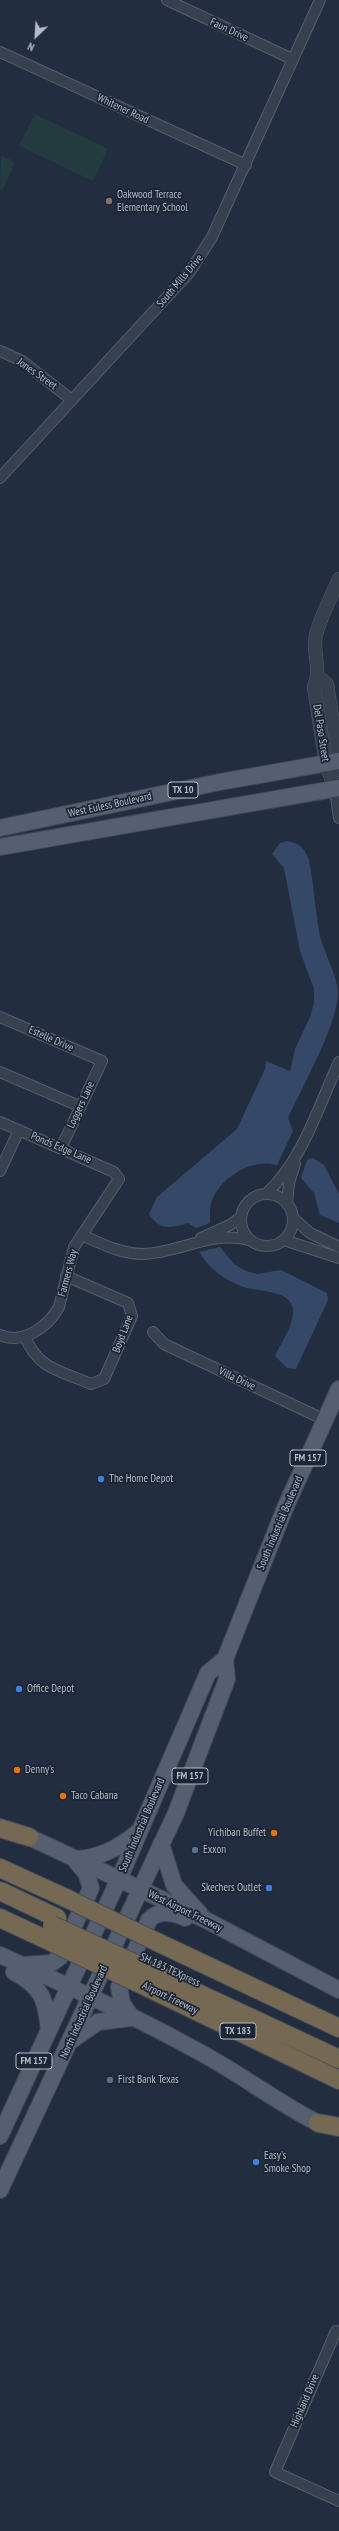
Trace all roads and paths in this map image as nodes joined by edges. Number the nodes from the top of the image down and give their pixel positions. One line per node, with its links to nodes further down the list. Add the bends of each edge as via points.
1 (167, 0): 4 (street, Faun Drive)
2 (320, 0): 4 (street, South Mills Drive)
3 (0, 53): 5 (street, Whitener Road)
4 (292, 59): 5 (street, South Mills Drive)
5 (246, 166): 7 (street, South Mills Drive, via 212,237 189,273)
6 (0, 351): 7 (street, Jones Street, via 22,361)
7 (72, 400): 8 (street, South Mills Drive)
8 (0, 478)
9 (339, 579): 10 (street, Del Paso Street, via 316,635 314,650 318,677 327,684)
10 (335, 762): 11 (street, Del Paso Street); 13 (main road, West Euless Boulevard / TX 10, via 220,782)
11 (337, 788): 12 (street, Del Paso Street); 14 (main road, West Euless Boulevard / TX 10)
12 (339, 818)
13 (0, 828)
14 (0, 847)
15 (0, 1017): 16 (street, Estelle Drive)
16 (102, 1061): 19 (street, Loggers Lane)
17 (339, 1062): 23 (street)
18 (0, 1072): 19 (street)
19 (79, 1106): 22 (street, Loggers Lane)
20 (0, 1122): 21 (street, Ponds Edge Lane)
21 (19, 1130): 22 (street, Ponds Edge Lane); 24 (street)
22 (61, 1148): 25 (street, Ponds Edge Lane, via 114,1172)
23 (298, 1152): 26 (street, via 281,1178); 27 (street, via 288,1183)
24 (0, 1171)
25 (119, 1179): 30 (street, Farmers Way)
26 (266, 1194): 27 (street, via 274,1195); 28 (street, via 252,1199)
27 (287, 1204): 29 (street)
28 (241, 1217): 31 (street, via 243,1229); 33 (street)
29 (293, 1218): 32 (street, via 289,1234); 34 (street, via 310,1233)
30 (82, 1235): 33 (street, via 122,1253 137,1254); 36 (street, Farmers Way, via 71,1255)
31 (249, 1240): 32 (street, via 270,1246); 33 (street, via 227,1237)
32 (284, 1240): 35 (street)
33 (194, 1242)
34 (339, 1247)
35 (339, 1258)
36 (66, 1276): 39 (street, Farmers Way, via 59,1307 54,1315 40,1330); 39 (street, Boyd Lane, via 128,1303 132,1310 132,1316 104,1379 91,1384 43,1364 30,1349)
37 (153, 1332): 41 (street, Villa Drive, via 164,1344)
38 (0, 1335): 39 (street, Farmers Way, via 19,1338)
39 (24, 1336)
40 (339, 1389): 41 (main road, South Industrial Boulevard / FM 157)
41 (325, 1420): 42 (main road, South Industrial Boulevard / FM 157, via 285,1508)
42 (225, 1659): 44 (main road, South Industrial Boulevard / FM 157, via 208,1673); 46 (main road, South Industrial Boulevard / FM 157, via 227,1679 176,1813)
43 (0, 1828): 45 (highway)
44 (139, 1831): 47 (main road, via 124,1844 107,1852 90,1858); 49 (main road, South Industrial Boulevard / FM 157)
45 (29, 1837): 47 (main road, West Airport Freeway)
46 (161, 1844): 50 (main road, South Industrial Boulevard / FM 157); 54 (main road, via 174,1885)
47 (75, 1859): 49 (main road, West Airport Freeway); 59 (main road, via 86,1873 91,1888 60,1957 52,1963)
48 (0, 1868): 65 (highway, bridge)
49 (118, 1879): 50 (main road, West Airport Freeway); 61 (main road, South Industrial Boulevard / FM 157)
50 (141, 1890): 54 (main road, West Airport Freeway); 56 (main road, South Industrial Boulevard / FM 157)
51 (0, 1891): 55 (highway, SH 183 TEXpress)
52 (0, 1901): 55 (highway, SH 183 TEXpress)
53 (0, 1918): 55 (highway, Airport Freeway / TX 183)
54 (211, 1923): 62 (main road, West Airport Freeway); 64 (main road, via 198,1924 178,1914 164,1912 154,1915 149,1920 119,1987 122,2003)
55 (52, 1927): 60 (highway, Airport Freeway / TX 183, bridge); 60 (highway, SH 183 TEXpress)
56 (116, 1943): 63 (main road, North Industrial Boulevard / FM 157)
57 (0, 1955): 59 (main road)
58 (0, 1965): 66 (main road, via 32,1981 41,1993)
59 (22, 1965): 61 (main road)
60 (142, 1969): 68 (highway, SH 183 TEXpress); 69 (highway, SH 183 TEXpress); 70 (highway, Airport Freeway / TX 183)
61 (68, 1986): 63 (main road); 66 (main road, FM 157)
62 (339, 1990)
63 (90, 1997): 64 (main road); 67 (main road, North Industrial Boulevard / FM 157)
64 (132, 2018): 67 (main road, via 98,2022); 71 (main road, via 208,2057 295,2112)
65 (339, 2028)
66 (49, 2030): 73 (main road, FM 157)
67 (70, 2042): 74 (main road, North Industrial Boulevard / FM 157)
68 (339, 2050)
69 (339, 2059)
70 (339, 2080)
71 (318, 2123): 72 (highway)
72 (339, 2127)
73 (0, 2136)
74 (0, 2190)
75 (337, 2332): 76 (street, Highland Drive, via 275,2472)
76 (339, 2501)

